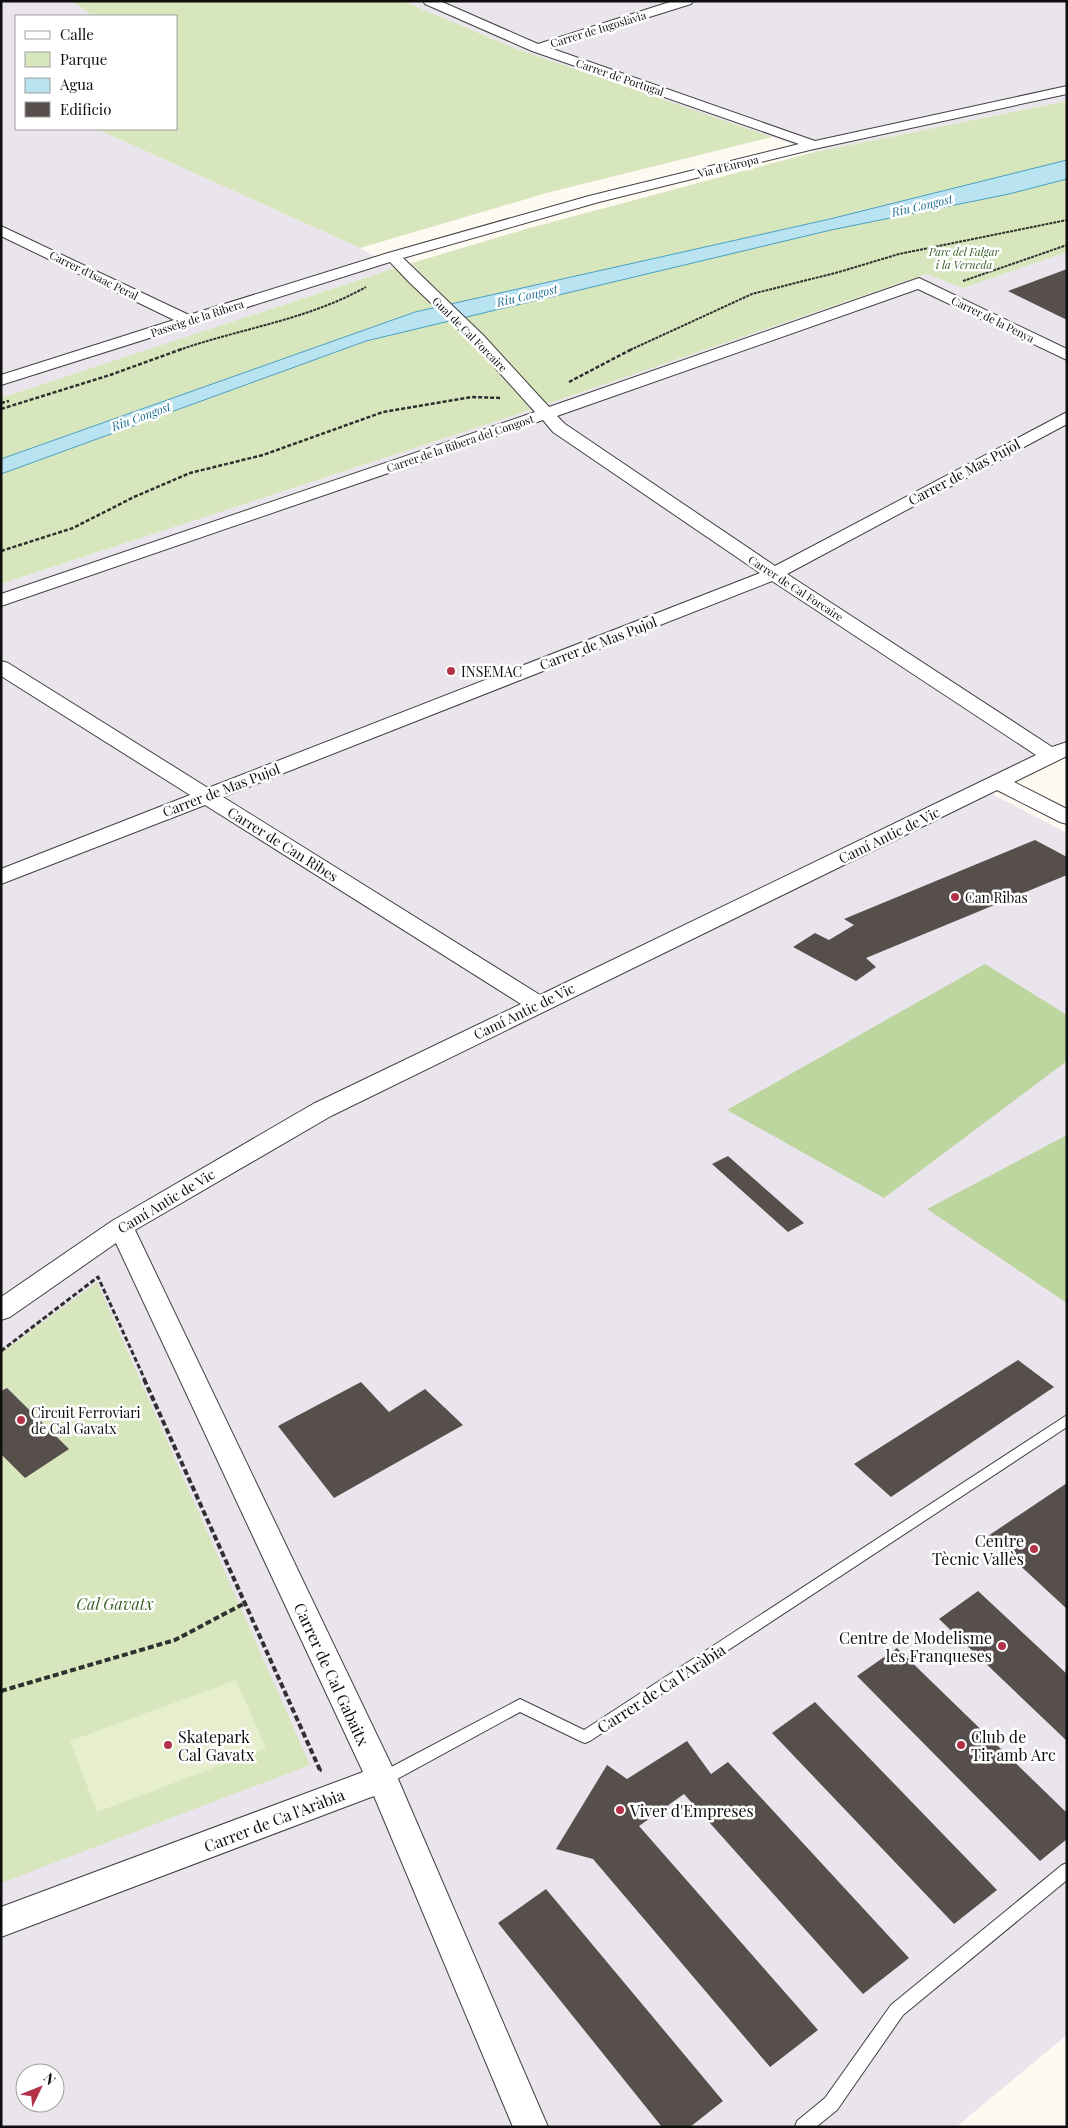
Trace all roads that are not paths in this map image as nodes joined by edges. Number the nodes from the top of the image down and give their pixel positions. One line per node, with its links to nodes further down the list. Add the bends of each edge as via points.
1 (429, 1): 3 (street, Carrer de Portugal)
2 (687, 1): 3 (street, Carrer de Iugoslàvia)
3 (538, 48): 5 (street, Carrer de Portugal)
4 (1067, 90): 5 (street, Via d'Europa)
5 (814, 145): 7 (street, Via d'Europa, via 594,198)
6 (1, 230): 9 (street, Carrer d'Isaac Peral)
7 (393, 256): 9 (street, Passeig de la Ribera); 12 (street, Gual de Cal Forcaire, via 478,339)
8 (919, 283): 10 (street, Carrer de la Penya); 12 (street, Carrer de la Ribera del Congost)
9 (188, 321): 11 (street, Passeig de la Ribera)
10 (1067, 356)
11 (1, 380)
12 (541, 409): 14 (street, Carrer de Cal Forcaire, via 559,428); 15 (street, Carrer de la Ribera del Congost)
13 (1067, 417): 14 (street, Carrer de Mas Pujol)
14 (774, 574): 17 (street, Carrer de Cal Forcaire); 19 (street, Carrer de Mas Pujol)
15 (1, 600)
16 (1, 667): 19 (street, Carrer de Can Ribes)
17 (1059, 752): 18 (street, Camí Antic de Vic)
18 (998, 782): 20 (street); 22 (street, Camí Antic de Vic)
19 (207, 796): 21 (street, Carrer de Mas Pujol); 22 (street, Carrer de Can Ribes)
20 (1067, 818)
21 (1, 877)
22 (539, 1004): 23 (street, Camí Antic de Vic, via 322,1110)
23 (121, 1227): 24 (street, Camí Antic de Vic); 26 (street, Carrer de Cal Gabaitx)
24 (1, 1310)
25 (1067, 1420): 26 (lane, Carrer de Ca l'Aràbia, via 585,1737 520,1705)
26 (382, 1779): 28 (street, Carrer de Ca l'Aràbia); 29 (street, Carrer de Cal Gabaitx)
27 (1067, 1870): 30 (lane, via 897,2010 831,2104)
28 (1, 1922)
29 (531, 2127)
30 (803, 2127)

